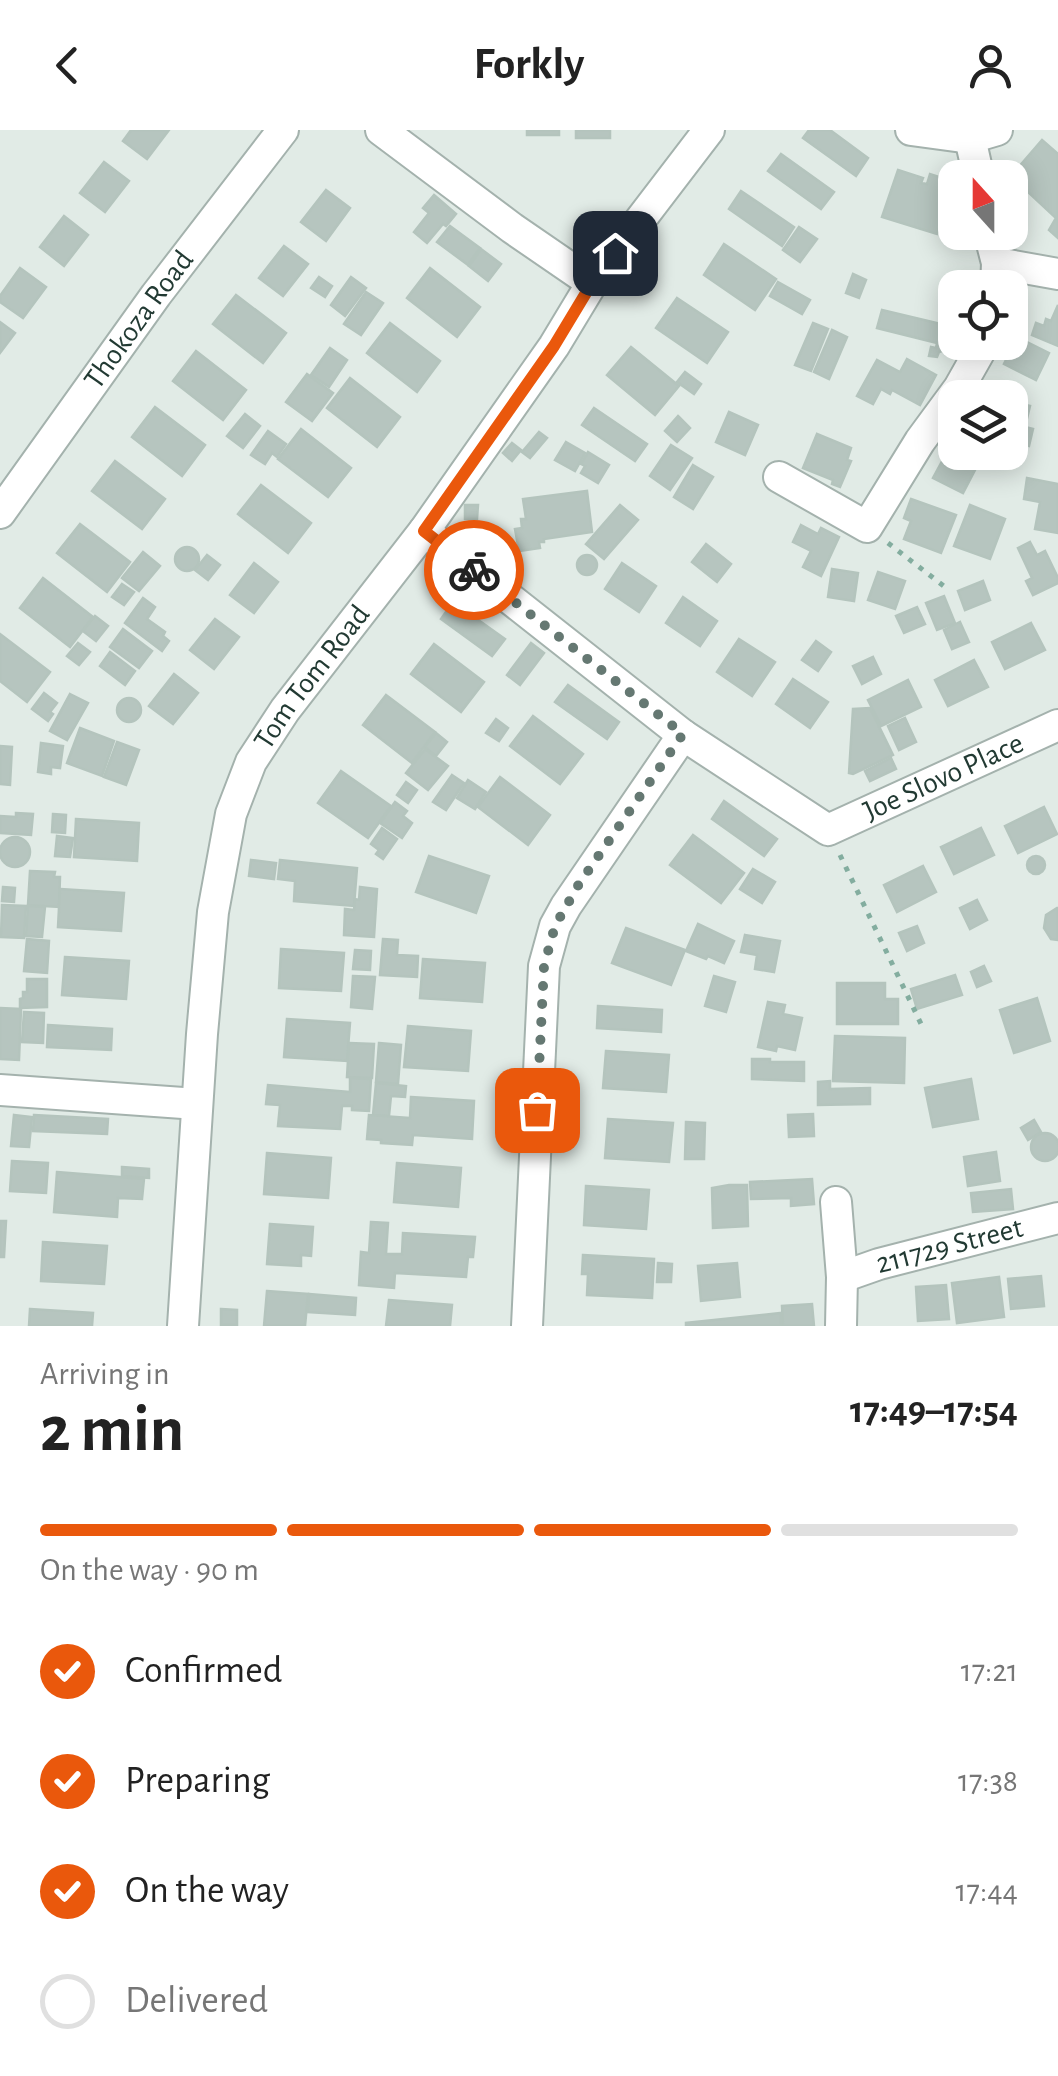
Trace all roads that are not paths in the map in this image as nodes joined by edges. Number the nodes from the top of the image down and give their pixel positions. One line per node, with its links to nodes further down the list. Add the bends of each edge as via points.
1 (282, 130): 12 (street, Thokoza Road)
2 (381, 130): 9 (street)
3 (709, 130): 9 (street, Tom Tom Road)
4 (910, 130): 5 (street)
5 (984, 134): 6 (street)
6 (980, 160)
7 (1058, 274): 8 (street)
8 (1028, 275)
9 (592, 283): 13 (street, Tom Tom Road)
10 (975, 360): 11 (street, via 868,527)
11 (779, 476)
12 (0, 513)
13 (424, 531): 15 (street, Joe Slovo Place); 17 (street, Tom Tom Road, via 251,762 231,814 213,912)
14 (1058, 725): 15 (street, Joe Slovo Place, via 828,830)
15 (683, 734): 22 (street, via 566,906 544,966)
16 (0, 1090): 17 (street)
17 (198, 1104): 21 (street, Tom Tom Road)
18 (836, 1202): 20 (street, 211729 Street)
19 (1058, 1218): 20 (street, 211729 Street)
20 (842, 1277): 23 (street, 211729 Street)
21 (183, 1326)
22 (527, 1326)
23 (842, 1326)

